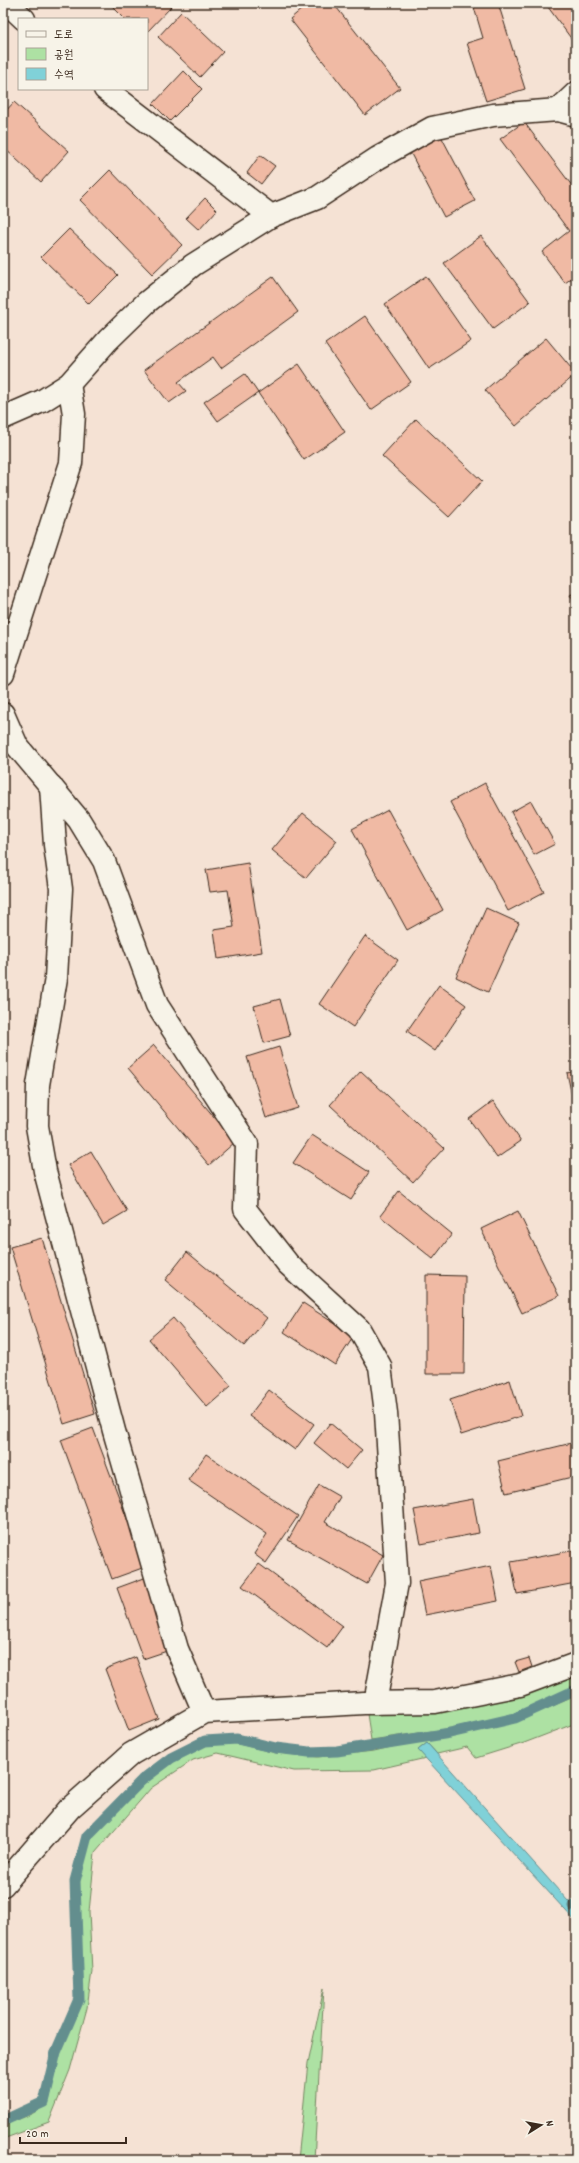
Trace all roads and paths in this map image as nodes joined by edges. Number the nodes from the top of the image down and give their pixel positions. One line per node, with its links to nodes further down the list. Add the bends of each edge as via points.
1 (7, 3): 2 (street)
2 (23, 18)
3 (106, 90): 6 (street)
4 (576, 93): 5 (street)
5 (567, 113): 6 (street, via 492,115 432,128 378,158 317,198)
6 (271, 216): 7 (street, via 193,265 147,302 108,340)
7 (69, 384): 8 (street); 9 (street, via 74,414 71,463)
8 (3, 418)
9 (3, 674)
10 (3, 714): 11 (street, via 17,746)
11 (51, 786): 13 (street, via 79,820 104,861 157,1005 247,1144 245,1209 288,1264 359,1329 380,1366 386,1413 397,1582); 14 (street, via 61,889 56,978 38,1085 39,1134 45,1171 116,1438 177,1649)
12 (576, 1664): 13 (street, via 520,1685 435,1702)
13 (375, 1703): 14 (street)
14 (204, 1712): 15 (street, via 131,1754 70,1808)
15 (3, 1885)

